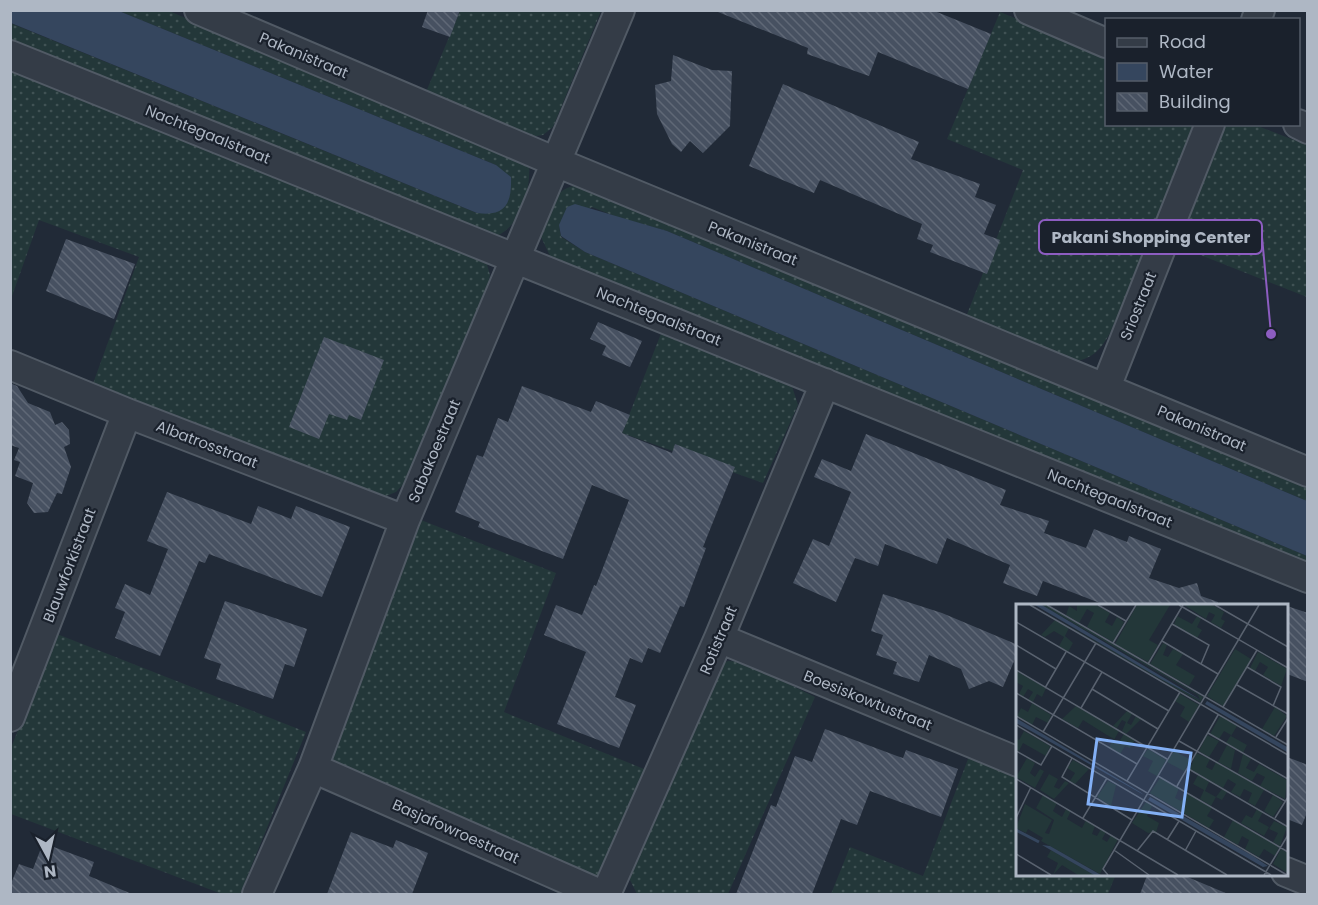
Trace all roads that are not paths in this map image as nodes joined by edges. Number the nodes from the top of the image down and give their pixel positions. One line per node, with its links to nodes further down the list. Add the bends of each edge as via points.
1 (199, 10): 7 (street, Pakanistraat)
2 (620, 10): 7 (street, Sabakoestraat)
3 (1029, 10): 4 (street)
4 (1105, 42)
5 (10, 55): 8 (street, Nachtegaalstraat)
6 (1209, 126): 11 (street, Sriostraat)
7 (556, 162): 8 (street, Sabakoestraat); 11 (street, Pakanistraat)
8 (517, 258): 10 (street, Nachtegaalstraat); 14 (street, Sabakoestraat)
9 (10, 365): 12 (street, Albatrosstraat)
10 (825, 383): 15 (street, Nachtegaalstraat); 16 (street, Rotistraat)
11 (1106, 387): 13 (street, Pakanistraat)
12 (127, 413): 14 (street, Albatrosstraat); 17 (street, Blauwforkistraat)
13 (1308, 472)
14 (405, 520): 20 (street, Sabakoestraat)
15 (1308, 578)
16 (719, 638): 19 (street, Boesiskowtustraat); 25 (street, Rotistraat)
17 (17, 681): 18 (street, Blauwforkistraat)
18 (10, 717)
19 (1016, 761)
20 (313, 768): 23 (street, Sabakoestraat); 24 (street, Basjafowroestraat)
21 (1288, 872): 22 (street)
22 (1308, 881)
23 (257, 894)
24 (600, 894)
25 (606, 894)

